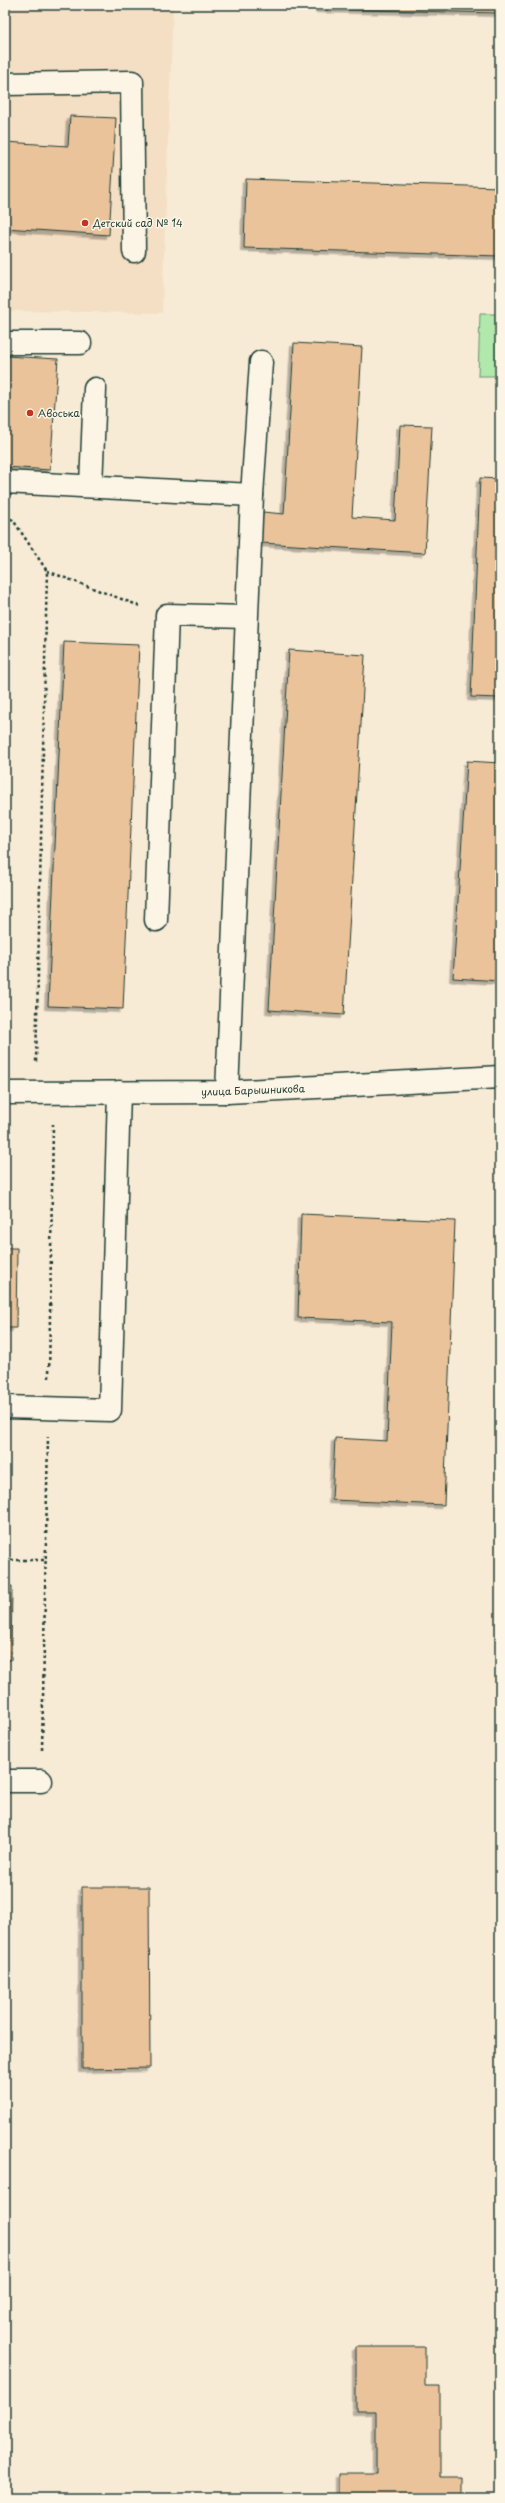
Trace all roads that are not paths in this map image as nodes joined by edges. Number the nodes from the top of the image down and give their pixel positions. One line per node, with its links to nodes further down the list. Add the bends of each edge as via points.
1 (5, 84): 2 (street, via 132,82)
2 (134, 251)
3 (5, 343): 4 (street)
4 (80, 343)
5 (261, 362): 9 (street)
6 (96, 389): 8 (street)
7 (5, 482): 8 (street)
8 (91, 486): 9 (street)
9 (252, 495): 10 (street)
10 (246, 616): 11 (street, via 167,615); 14 (street)
11 (156, 920)
12 (500, 1077): 14 (street, улица Барышникова)
13 (120, 1092): 14 (street, улица Барышникова); 15 (street, улица Барышникова); 16 (street, via 110,1410)
14 (227, 1092)
15 (5, 1093)
16 (5, 1407)
17 (5, 1781): 18 (street)
18 (41, 1781)

